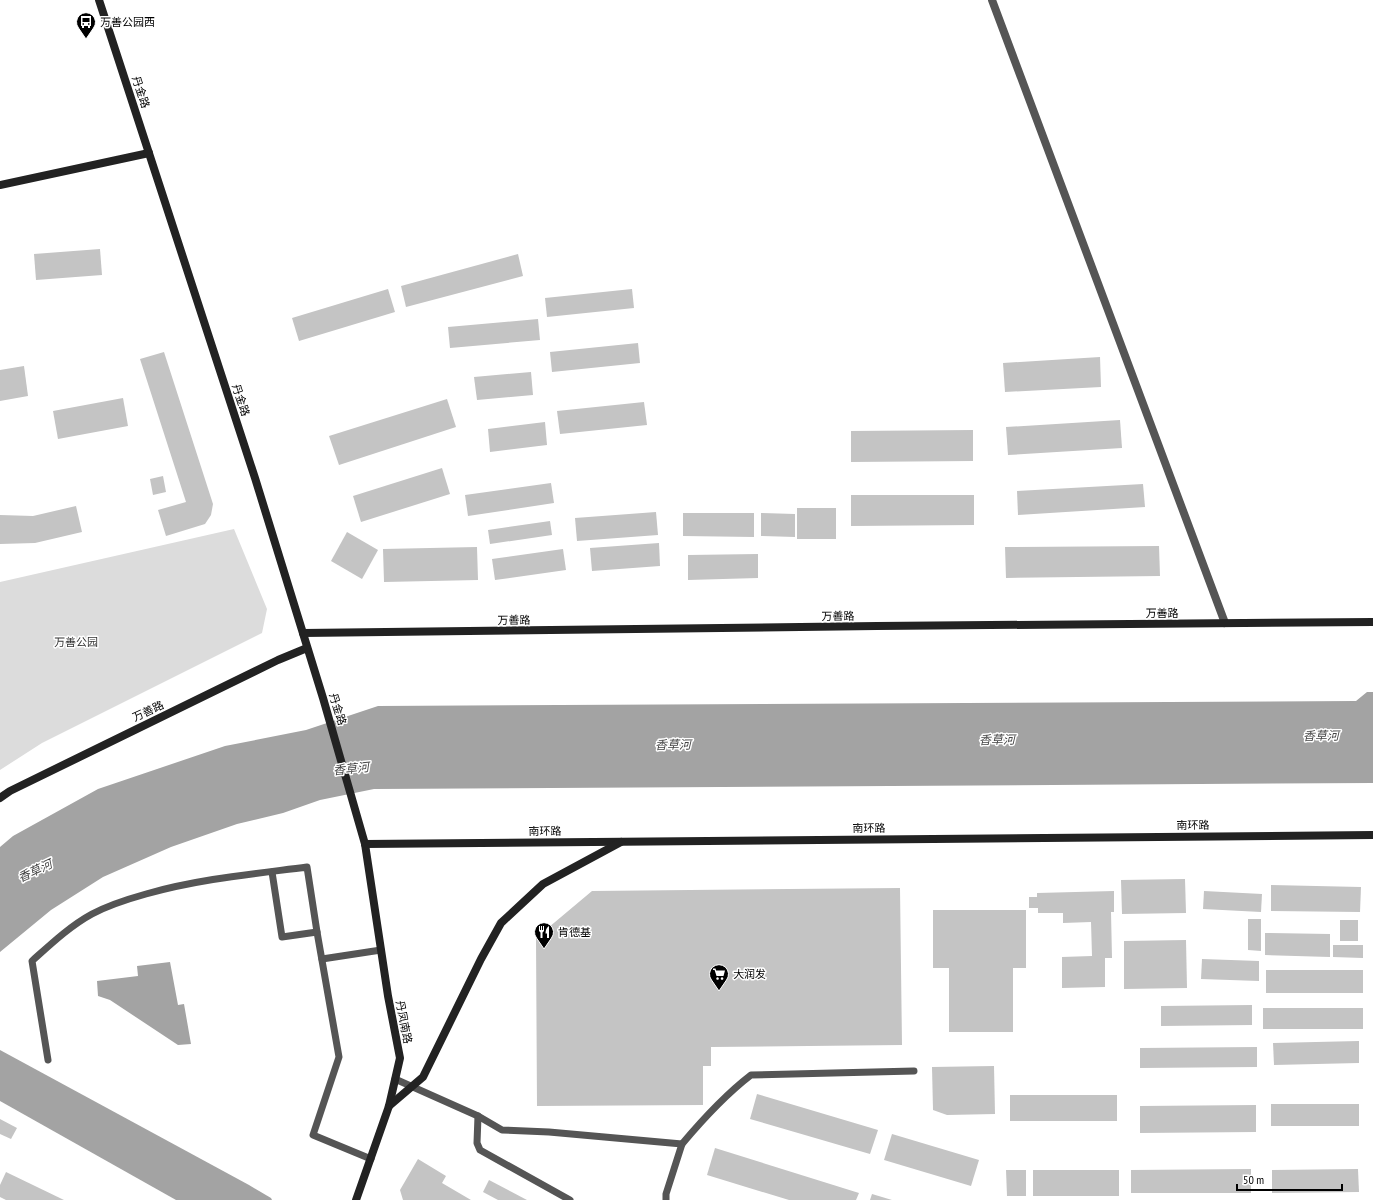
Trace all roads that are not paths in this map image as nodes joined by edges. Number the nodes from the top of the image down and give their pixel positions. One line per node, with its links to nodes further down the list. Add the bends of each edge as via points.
1 (99, 0): 3 (main road, 丹金路)
2 (992, 0): 6 (street)
3 (149, 153): 4 (main road); 7 (main road, 丹金路)
4 (0, 185)
5 (1373, 622): 6 (main road, 万善路)
6 (1225, 624): 7 (main road, 万善路)
7 (303, 633): 8 (main road, 丹金路)
8 (307, 648): 9 (main road, 万善路, via 84,754); 12 (main road, 丹金路)
9 (0, 798)
10 (1373, 835): 11 (main road, 南环路)
11 (623, 841): 12 (main road, 南环路); 20 (main road, via 543,884 501,923 423,1077)
12 (364, 844): 15 (main road, 丹凤南路)
13 (272, 872): 14 (lane, via 308,868); 14 (lane, via 282,937); 17 (lane, via 170,887 121,901 92,914 67,931 32,961)
14 (317, 932): 16 (lane)
15 (381, 950): 16 (lane); 19 (main road, 丹凤南路, via 400,1058)
16 (322, 959): 24 (lane, via 339,1057 313,1135)
17 (48, 1060)
18 (914, 1071): 23 (lane, via 751,1075 706,1116)
19 (395, 1079): 20 (lane); 21 (main road, 丹凤南路)
20 (412, 1086): 21 (main road); 22 (lane)
21 (389, 1106): 24 (main road, 丹凤南路)
22 (478, 1116): 23 (lane, via 502,1130); 26 (lane, via 477,1143 480,1150)
23 (682, 1144): 27 (lane)
24 (371, 1159): 25 (main road, 丹凤南路)
25 (356, 1200)
26 (570, 1200)
27 (666, 1200)

